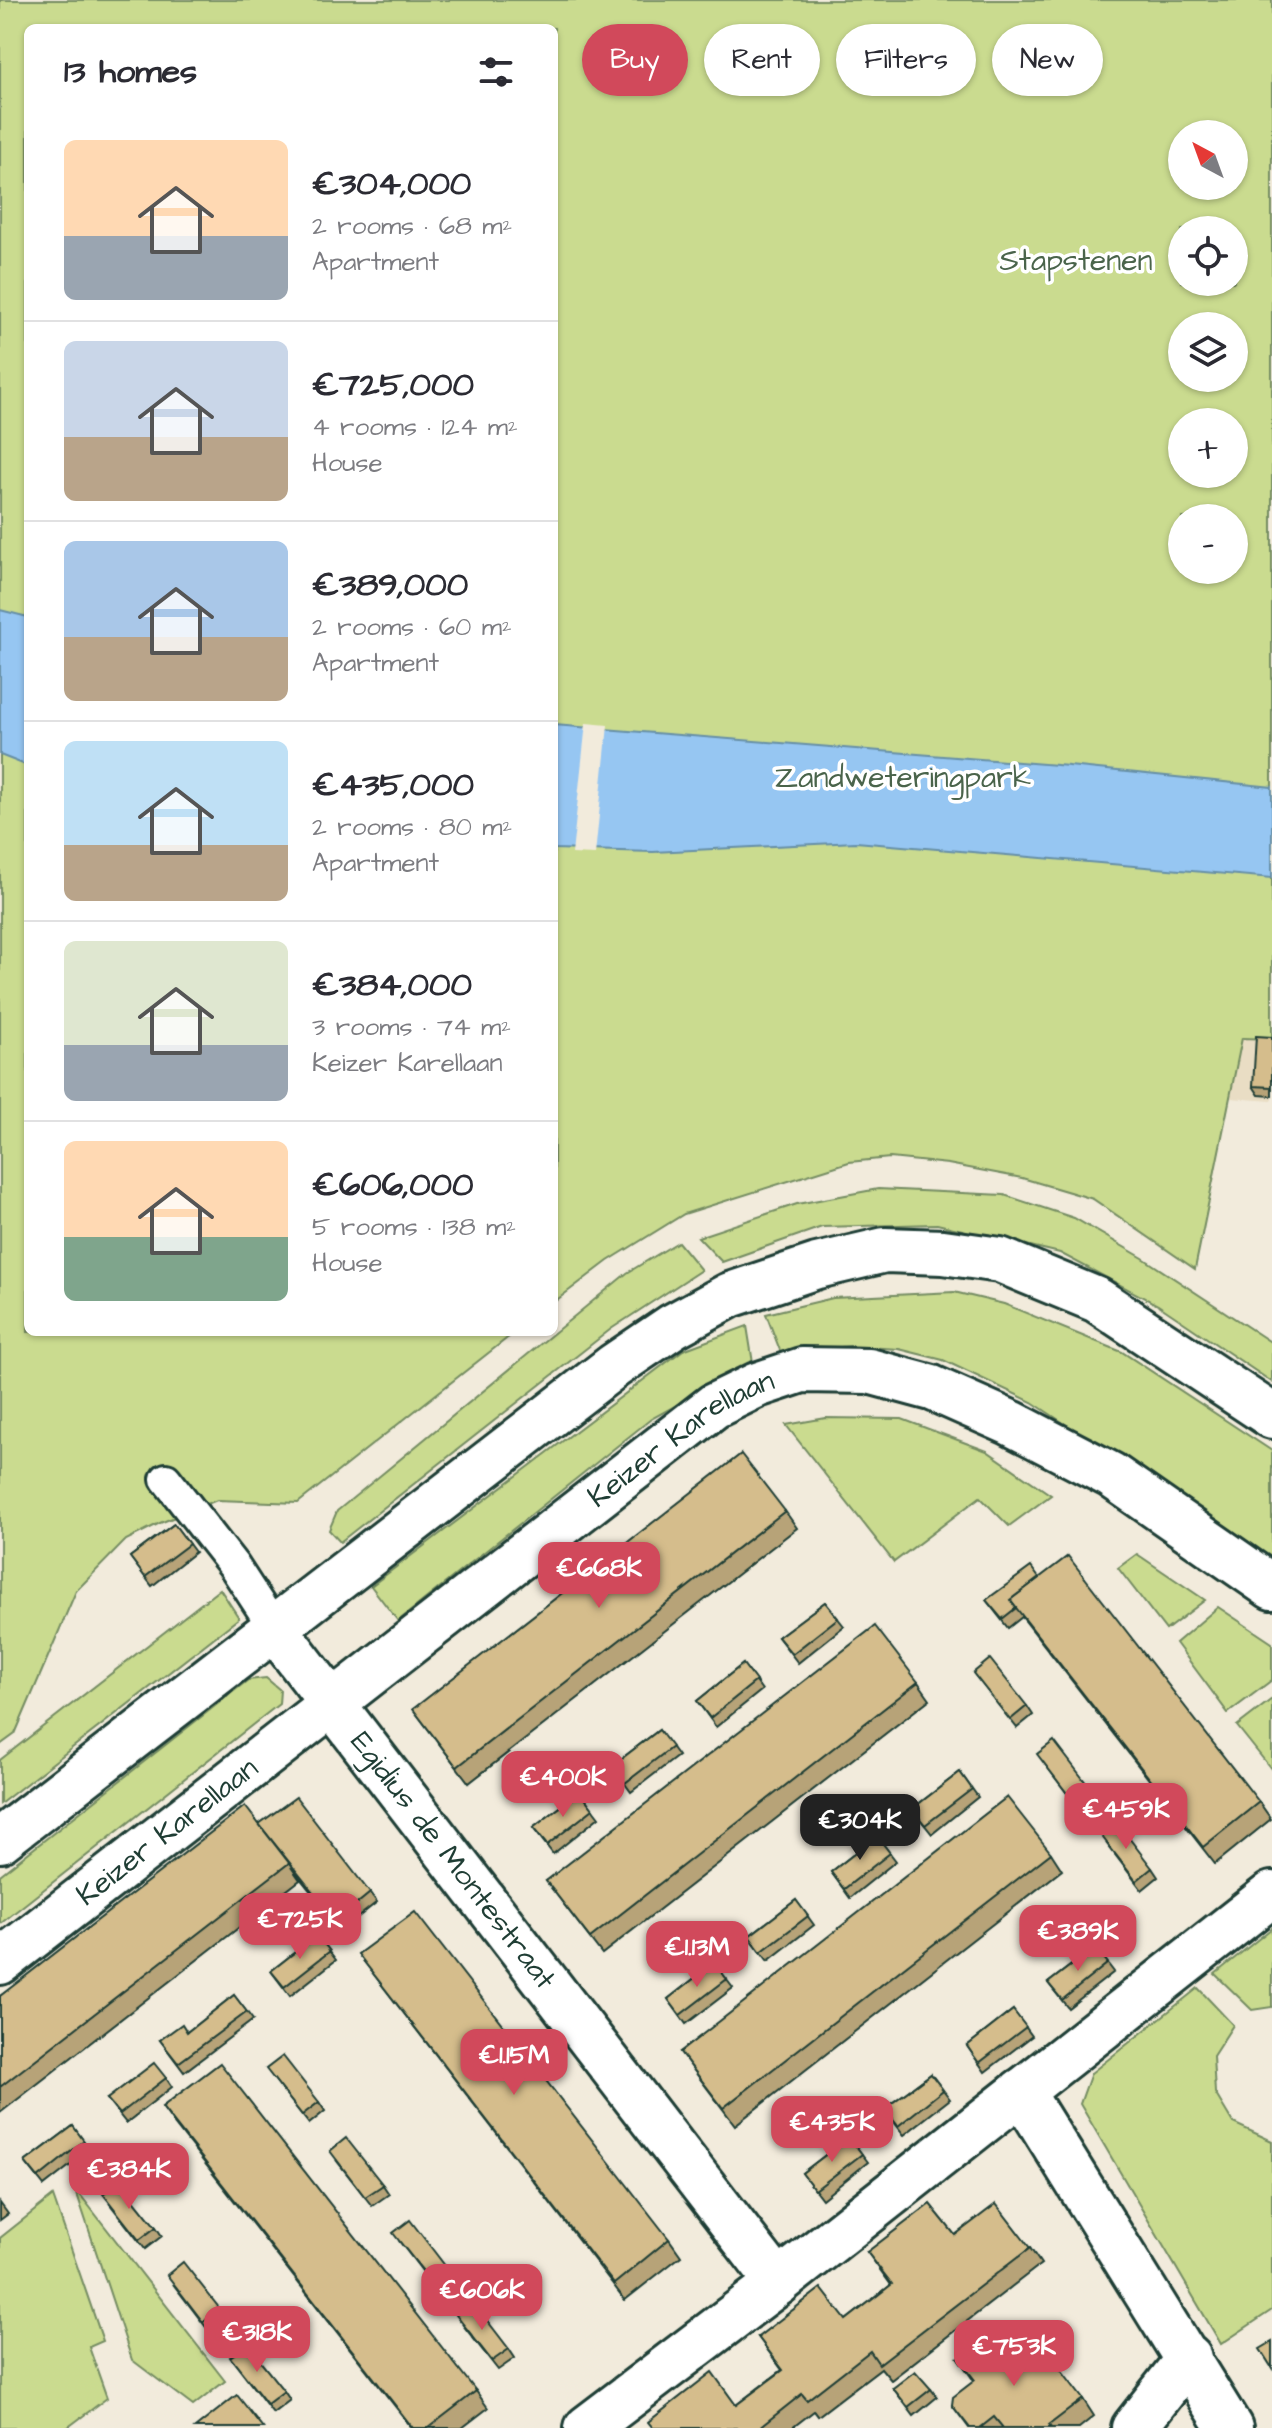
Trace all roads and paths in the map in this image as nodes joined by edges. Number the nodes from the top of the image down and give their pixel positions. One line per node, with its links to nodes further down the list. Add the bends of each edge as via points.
1 (1272, 1416): 4 (street, via 1097,1300 1000,1260 885,1250 730,1295 673,1326)
2 (166, 1479): 4 (lane)
3 (1272, 1587): 5 (street, Keizer Karellaan, via 1111,1475 1011,1423 932,1388 869,1371 802,1370 714,1406)
4 (275, 1629): 5 (street, Egidius de Montestraat); 6 (street)
5 (332, 1703): 8 (street, Keizer Karellaan); 10 (street, Egidius de Montestraat)
6 (0, 1840)
7 (1272, 1894): 9 (street)
8 (0, 1962)
9 (1021, 2091): 10 (street); 11 (street)
10 (778, 2283): 12 (street)
11 (1189, 2358): 13 (street); 14 (street)
12 (587, 2428)
13 (1134, 2428)
14 (1230, 2428)

